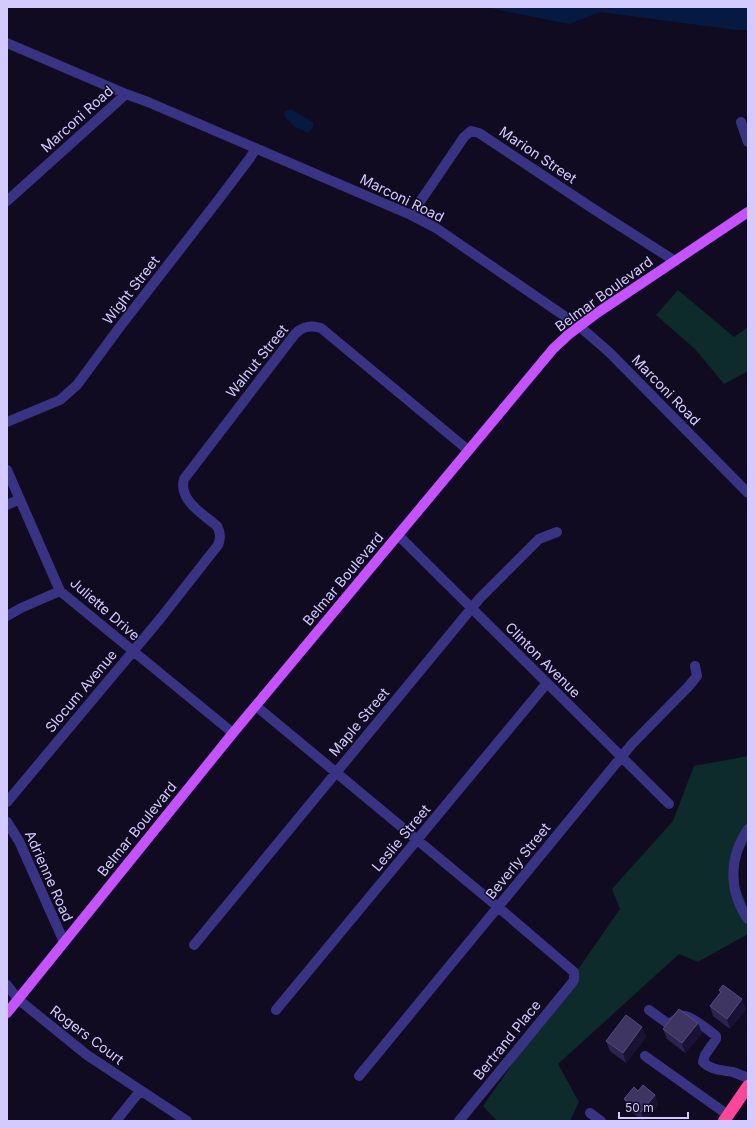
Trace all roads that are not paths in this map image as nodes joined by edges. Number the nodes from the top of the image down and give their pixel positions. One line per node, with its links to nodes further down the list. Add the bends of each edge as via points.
1 (7, 43): 2 (street)
2 (126, 94): 5 (street, Marconi Road); 6 (street, Marconi Road)
3 (741, 122): 4 (street)
4 (748, 142)
5 (256, 148): 8 (street, Marconi Road); 11 (street, Wight Street, via 77,385 60,400)
6 (7, 201)
7 (748, 212): 9 (main road, Belmar Boulevard)
8 (411, 215): 9 (street, Marion Street, via 464,137 471,132 479,132); 10 (street, Marconi Road, via 436,228)
9 (675, 261): 10 (main road, Belmar Boulevard)
10 (579, 326): 12 (main road, Belmar Boulevard, via 548,355); 14 (street, Marconi Road, via 609,352)
11 (7, 422)
12 (468, 450): 18 (main road, Belmar Boulevard); 19 (street, Walnut Street, via 321,328 306,327 295,334 184,478 182,483 186,499 217,526 221,535)
13 (7, 470): 15 (street, Juliette Drive)
14 (748, 493)
15 (20, 499): 16 (street); 20 (street, Juliette Drive)
16 (7, 504)
17 (558, 532): 21 (street, Maple Street, via 539,539)
18 (398, 535): 21 (street, Clinton Avenue); 26 (main road, Belmar Boulevard)
19 (220, 541): 23 (street, Slocum Avenue)
20 (60, 591): 22 (street); 23 (street, Juliette Drive)
21 (472, 607): 25 (street, Clinton Avenue); 29 (street, Maple Street)
22 (7, 616)
23 (133, 650): 27 (street, Juliette Drive); 30 (street, Slocum Avenue)
24 (695, 666): 28 (street, Beverly Street, via 697,676)
25 (547, 683): 28 (street, Clinton Avenue); 34 (street, Leslie Street)
26 (256, 706): 27 (main road, Belmar Boulevard); 29 (street)
27 (233, 733): 37 (main road, Belmar Boulevard)
28 (622, 756): 31 (street, Clinton Avenue); 35 (street, Beverly Street)
29 (336, 772): 34 (street); 38 (street, Maple Street)
30 (7, 802)
31 (669, 804)
32 (7, 822): 37 (street, Adrienne Road, via 19,841)
33 (748, 829): 36 (street, via 738,846 733,875 737,898)
34 (417, 840): 35 (street); 41 (street, Leslie Street)
35 (498, 907): 45 (street, Beverly Street); 53 (street, Bertrand Place, via 572,968 575,975 572,983)
36 (748, 919)
37 (64, 942): 40 (main road, Belmar Boulevard)
38 (194, 944)
39 (7, 985): 40 (street, Rogers Court)
40 (18, 999): 43 (main road, Belmar Boulevard); 48 (street, Rogers Court, via 87,1055)
41 (276, 1010)
42 (649, 1010): 46 (street, via 667,1023 680,1016 686,1016 711,1032 716,1039 702,1062 708,1067)
43 (7, 1013)
44 (645, 1056): 50 (street)
45 (359, 1076)
46 (748, 1078)
47 (748, 1086): 50 (highway)
48 (140, 1091): 51 (street); 52 (street, Rogers Court)
49 (590, 1113): 54 (street)
50 (726, 1118)
51 (116, 1121)
52 (187, 1121)
53 (459, 1121)
54 (600, 1121)

